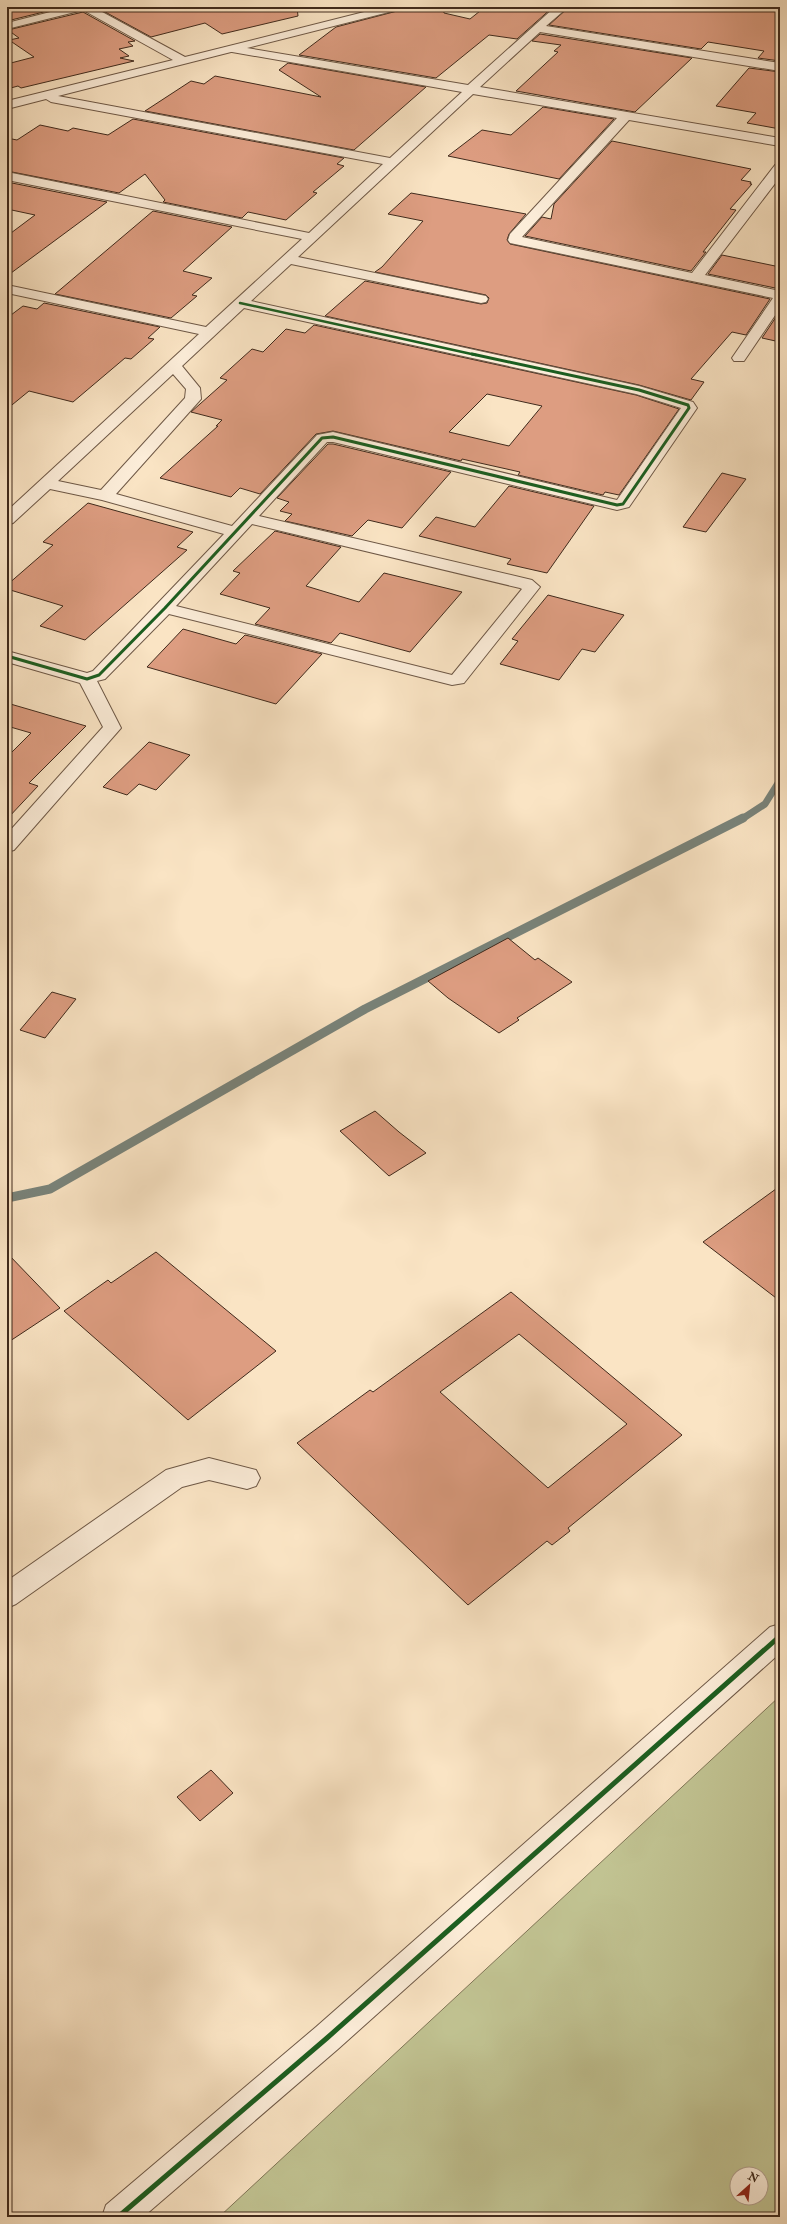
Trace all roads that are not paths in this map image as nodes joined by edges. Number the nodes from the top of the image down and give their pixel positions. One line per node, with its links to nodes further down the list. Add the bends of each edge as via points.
1 (84, 7): 4 (street); 7 (street)
2 (397, 7): 6 (street)
3 (562, 7): 5 (street)
4 (7, 26)
5 (537, 28): 8 (street); 9 (street)
6 (232, 49): 7 (street); 9 (street)
7 (184, 61): 10 (street)
8 (780, 67)
9 (471, 89): 12 (street); 14 (street)
10 (44, 96): 11 (street); 14 (street)
11 (7, 105)
12 (626, 116): 13 (street); 19 (street, via 515,237 515,240)
13 (780, 142)
14 (393, 162): 17 (street)
15 (780, 168): 19 (street)
16 (7, 176): 17 (street)
17 (312, 237): 18 (street)
18 (289, 259): 22 (street); 23 (street)
19 (696, 277): 21 (street)
20 (8, 290): 24 (street)
21 (780, 296): 25 (street)
22 (481, 299)
23 (240, 303): 24 (street); 29 (street, via 639,390 681,402 689,408 624,504 611,505 328,436 322,438)
24 (209, 332): 26 (street)
25 (738, 358)
26 (174, 365): 27 (street); 28 (street, via 193,388 193,399)
27 (46, 483): 28 (street); 30 (street)
28 (105, 496): 31 (street)
29 (249, 518): 31 (street); 32 (street, via 532,587 458,679 452,680)
30 (7, 520)
31 (236, 532): 32 (street)
32 (165, 608): 34 (street, via 99,675)
33 (7, 656): 34 (street)
34 (87, 679): 35 (street, via 112,728)
35 (7, 846)
36 (247, 1478): 37 (street, via 209,1469 175,1478)
37 (7, 1596)
38 (780, 1636): 39 (street, via 327,2038)
39 (118, 2217)

